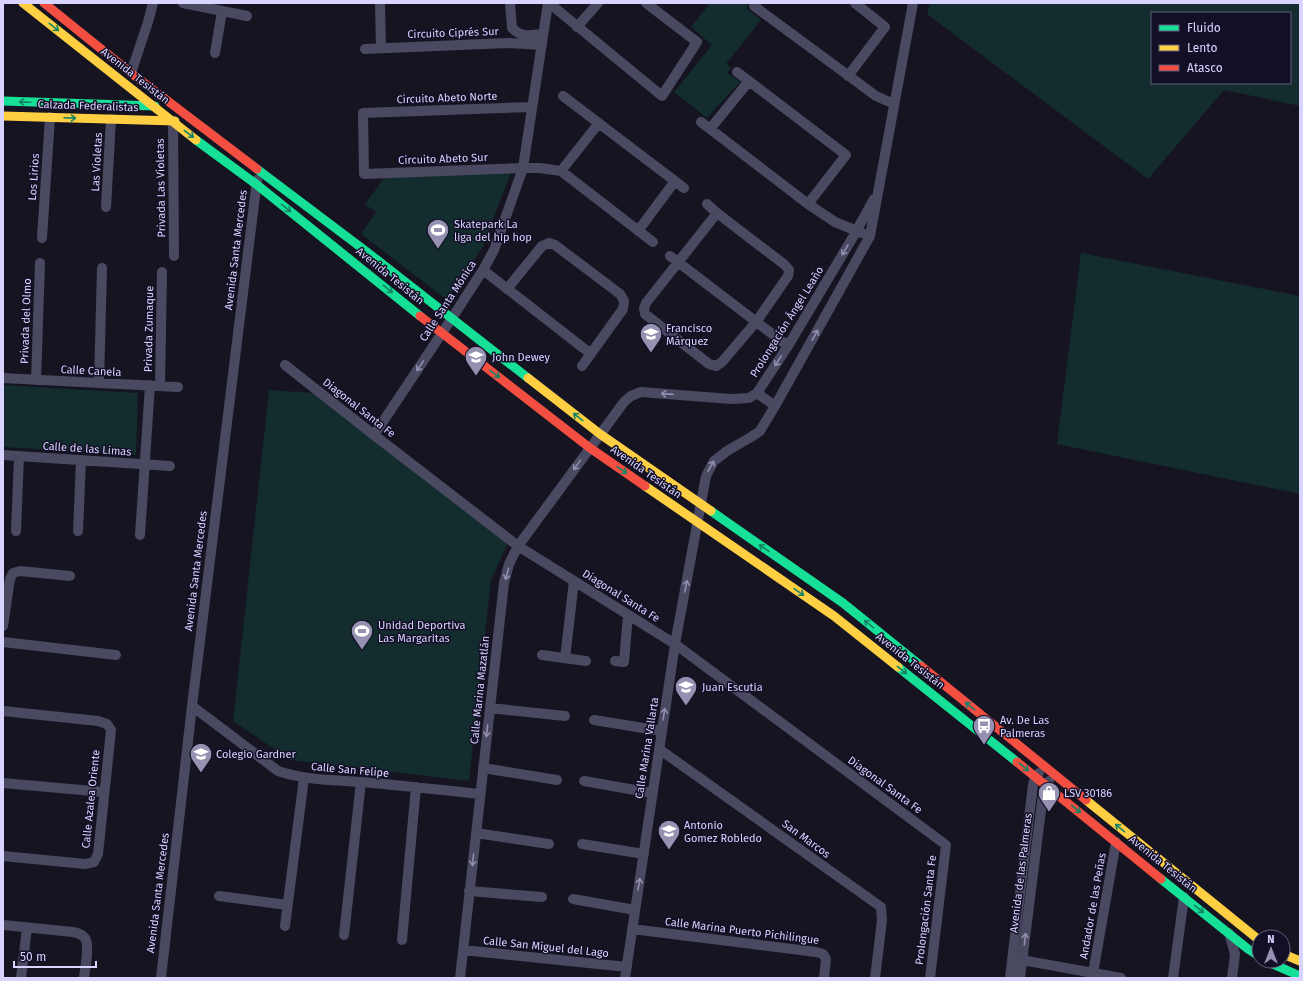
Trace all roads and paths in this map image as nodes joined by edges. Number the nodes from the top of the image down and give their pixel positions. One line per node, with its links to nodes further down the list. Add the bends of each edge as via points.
1 (23, 3): 28 (street, Avenida Tesistán, one-way to 28)
2 (44, 3): 22 (street, Avenida Tesistán)
3 (153, 3): 22 (street)
4 (182, 3): 13 (street)
5 (380, 3): 18 (street)
6 (510, 3): 16 (street, via 512,28 517,33)
7 (549, 3): 15 (street); 16 (street, Calle Santa Mónica)
8 (598, 3): 15 (street)
9 (646, 3): 15 (street, via 697,42 662,96)
10 (756, 3): 23 (street, via 754,6)
11 (855, 3): 23 (street, via 885,27)
12 (913, 3): 27 (street, Prolongación Ángel Leaño)
13 (222, 11): 14 (street); 20 (street)
14 (247, 16)
15 (577, 27)
16 (543, 34): 17 (street, Calle Santa Mónica)
17 (542, 46): 18 (street, Circuito Ciprés Sur, via 508,43); 30 (street, Calle Santa Mónica)
18 (381, 48): 19 (street, Circuito Ciprés Sur)
19 (366, 49)
20 (215, 53)
21 (737, 72): 24 (street)
22 (131, 73): 29 (street, Avenida Tesistán)
23 (848, 76): 27 (street, via 876,96)
24 (749, 81): 38 (street); 48 (street, via 846,155)
25 (563, 96): 37 (street)
26 (3, 101): 28 (street, Calzada Federalistas, one-way to 26)
27 (894, 104): 46 (street, Prolongación Ángel Leaño)
28 (152, 106): 29 (street, Calzada Federalistas); 34 (street, Avenida Tesistán)
29 (176, 107): 35 (street, Avenida Tesistán)
30 (532, 107): 40 (street, Calle Santa Mónica); 42 (street, Circuito Abeto Norte, via 363,113)
31 (3, 116): 32 (street, Calzada Federalistas)
32 (50, 117): 33 (street, Calzada Federalistas, one-way to 33); 54 (street, Los Lirios)
33 (111, 119): 34 (street, Calzada Federalistas); 49 (street, Las Violetas)
34 (173, 121): 35 (street, Calzada Federalistas); 44 (street, Avenida Tesistán, one-way to 44); 56 (street, Privada Las Violetas)
35 (197, 122): 39 (street, Avenida Tesistán)
36 (701, 122): 38 (street)
37 (599, 123): 41 (street); 43 (street)
38 (710, 129): 48 (street)
39 (258, 168): 44 (street, Avenida Santa Mercedes); 63 (street, Avenida Tesistán)
40 (523, 168): 41 (street, Circuito Abeto Sur); 42 (street, Circuito Abeto Sur); 60 (street, Calle Santa Mónica, via 494,250)
41 (561, 171): 52 (street)
42 (364, 174)
43 (676, 181): 45 (street); 52 (street)
44 (256, 184): 65 (street, Avenida Tesistán, one-way to 65); 102 (street, Avenida Santa Mercedes)
45 (684, 188)
46 (878, 192): 51 (street, Prolongación Ángel Leaño); 53 (street, Prolongación Ángel Leaño)
47 (707, 204): 50 (street)
48 (808, 204): 51 (street, via 835,222)
49 (106, 207)
50 (717, 213): 57 (street); 64 (street, via 789,270 788,276)
51 (856, 230): 53 (street); 66 (street, Prolongación Ángel Leaño, one-way to 66)
52 (638, 231): 55 (street)
53 (870, 236): 76 (street, Prolongación Ángel Leaño, one-way to 53)
54 (42, 238)
55 (653, 242)
56 (174, 256)
57 (674, 259): 64 (street); 64 (street, via 646,303 646,314 710,364 716,366 722,362)
58 (40, 263): 71 (street, Privada del Olmo)
59 (102, 268): 72 (street)
60 (483, 270): 62 (street); 63 (street, Calle Santa Mónica)
61 (162, 272): 73 (street, Privada Zumaque)
62 (507, 288): 67 (street); 67 (street, via 542,246 548,243 555,245 620,294 624,300 624,309)
63 (452, 318): 65 (street, Calle Santa Mónica); 77 (street, Avenida Tesistán, one-way to 63)
64 (756, 322): 66 (street)
65 (442, 333): 78 (street, Calle Santa Mónica, one-way to 78); 79 (street, Avenida Tesistán, one-way to 79)
66 (788, 346): 75 (street, Prolongación Ángel Leaño, one-way to 75)
67 (591, 354): 69 (street)
68 (285, 365): 78 (street, Diagonal Santa Fe)
69 (582, 366)
70 (3, 378): 71 (street, Calle Canela)
71 (36, 380): 72 (street, Calle Canela)
72 (99, 383): 73 (street, Calle Canela)
73 (155, 386): 74 (street, Calle Canela); 83 (street, Privada Zumaque)
74 (178, 387)
75 (757, 393): 76 (street); 77 (street, Prolongación Ángel Leaño, one-way to 77, via 749,398 731,399 641,392 624,402)
76 (775, 406): 85 (street, Prolongación Ángel Leaño, one-way to 76, via 706,476 714,461 726,450 760,431)
77 (600, 434): 79 (street, Calle Marina Mazatlán); 85 (street, Avenida Tesistán)
78 (374, 436): 90 (street, Diagonal Santa Fe)
79 (590, 448): 86 (street, Avenida Tesistán, one-way to 86); 90 (street, Calle Marina Mazatlán, one-way to 90)
80 (3, 455): 81 (street, Calle de las Limas)
81 (19, 456): 82 (street, Calle de las Limas); 87 (street)
82 (81, 460): 83 (street, Calle de las Limas); 88 (street)
83 (144, 464): 84 (street, Calle de las Limas); 89 (street, Privada Zumaque)
84 (170, 466)
85 (701, 504): 86 (street, Prolongación Ángel Leaño); 109 (street, Avenida Tesistán, one-way to 85, via 843,602)
86 (698, 522): 96 (street, Calle Marina Vallarta, one-way to 86); 112 (street, Avenida Tesistán, one-way to 112, via 834,616)
87 (16, 531)
88 (78, 531)
89 (140, 535)
90 (518, 546): 92 (street, Diagonal Santa Fe); 103 (street, Calle Marina Mazatlán, one-way to 103, via 509,564 504,584)
91 (70, 576): 94 (street, via 20,571 13,573)
92 (574, 581): 93 (street, Diagonal Santa Fe); 99 (street)
93 (628, 615): 96 (street, Diagonal Santa Fe); 101 (street, via 624,662)
94 (3, 626)
95 (3, 642): 97 (street)
96 (675, 644): 107 (street, Calle Marina Vallarta, one-way to 96); 127 (street, Diagonal Santa Fe)
97 (116, 655)
98 (542, 655): 99 (street)
99 (565, 658): 100 (street)
100 (586, 661)
101 (615, 661)
102 (192, 706): 113 (street, Calle San Felipe, via 278,770); 154 (street, Avenida Santa Mercedes)
103 (490, 708): 105 (street); 110 (street, Calle Marina Mazatlán, one-way to 110)
104 (3, 711): 120 (street, Calle Azalea Oriente, via 107,724 110,730)
105 (565, 716)
106 (594, 720): 107 (street)
107 (662, 731): 108 (street, Calle Marina Vallarta)
108 (659, 749): 121 (street, Calle Marina Vallarta); 158 (street, San Marcos, via 881,908 882,920)
109 (1044, 766): 111 (street, Avenida Tesistán); 112 (street)
110 (483, 768): 114 (street); 122 (street, Calle Marina Mazatlán)
111 (1054, 775): 118 (street, Avenida de las Palmeras); 142 (street, Avenida Tesistán, one-way to 111)
112 (1036, 776): 118 (street, Avenida Tesistán); 147 (street, Avenida de las Palmeras, via 1033,784)
113 (304, 778): 116 (street, Calle San Felipe); 135 (street)
114 (557, 780)
115 (584, 781): 121 (street)
116 (361, 782): 119 (street, Calle San Felipe); 143 (street)
117 (3, 783): 120 (street)
118 (1046, 785): 124 (street, Avenida Tesistán, one-way to 124); 147 (street, Avenida de las Palmeras, one-way to 118)
119 (416, 787): 122 (street, Calle San Felipe); 144 (street)
120 (104, 792): 129 (street, Calle Azalea Oriente, via 98,854 94,862 85,864)
121 (652, 793): 128 (street, Calle Marina Vallarta)
122 (480, 794): 123 (street, Calle Marina Mazatlán)
123 (476, 833): 125 (street); 130 (street, Calle Marina Mazatlán, one-way to 130)
124 (1116, 842): 133 (street, Avenida Tesistán); 150 (street, Andador de las Peñas)
125 (549, 844)
126 (582, 844): 128 (street)
127 (946, 845): 159 (street, Prolongación Santa Fe)
128 (644, 854): 136 (street, Calle Marina Vallarta, one-way to 128)
129 (3, 856)
130 (469, 892): 132 (street); 145 (street, Calle Marina Mazatlán)
131 (219, 896): 135 (street)
132 (542, 897)
133 (1184, 897): 141 (street, Avenida Tesistán, one-way to 141); 163 (street)
134 (573, 899): 136 (street)
135 (288, 905): 138 (street)
136 (635, 910): 140 (street, Calle Marina Vallarta)
137 (3, 925): 139 (street)
138 (285, 926)
139 (27, 928): 152 (street); 153 (street, via 73,932 85,938 87,945)
140 (632, 929): 148 (street, Calle Marina Vallarta); 157 (street, Calle Marina Puerto Pichilingue, via 816,952 823,954 826,959)
141 (1229, 933): 146 (street, Avenida Tesistán); 164 (street, via 1235,954)
142 (1251, 934)
143 (344, 935)
144 (402, 940)
145 (463, 950): 148 (street, Calle San Miguel del Lago); 155 (street, Calle Marina Mazatlán)
146 (1251, 950)
147 (1017, 960): 150 (street); 160 (street, Avenida de las Palmeras); 161 (street, Avenida de las Palmeras)
148 (627, 967): 156 (street, Calle Marina Vallarta)
149 (1284, 969): 151 (street)
150 (1093, 973): 162 (street)
151 (1300, 976)
152 (21, 978)
153 (84, 978)
154 (161, 978)
155 (460, 978)
156 (625, 978)
157 (824, 978)
158 (875, 978)
159 (930, 978)
160 (1010, 978)
161 (1020, 978)
162 (1121, 978)
163 (1173, 978)
164 (1232, 978)

